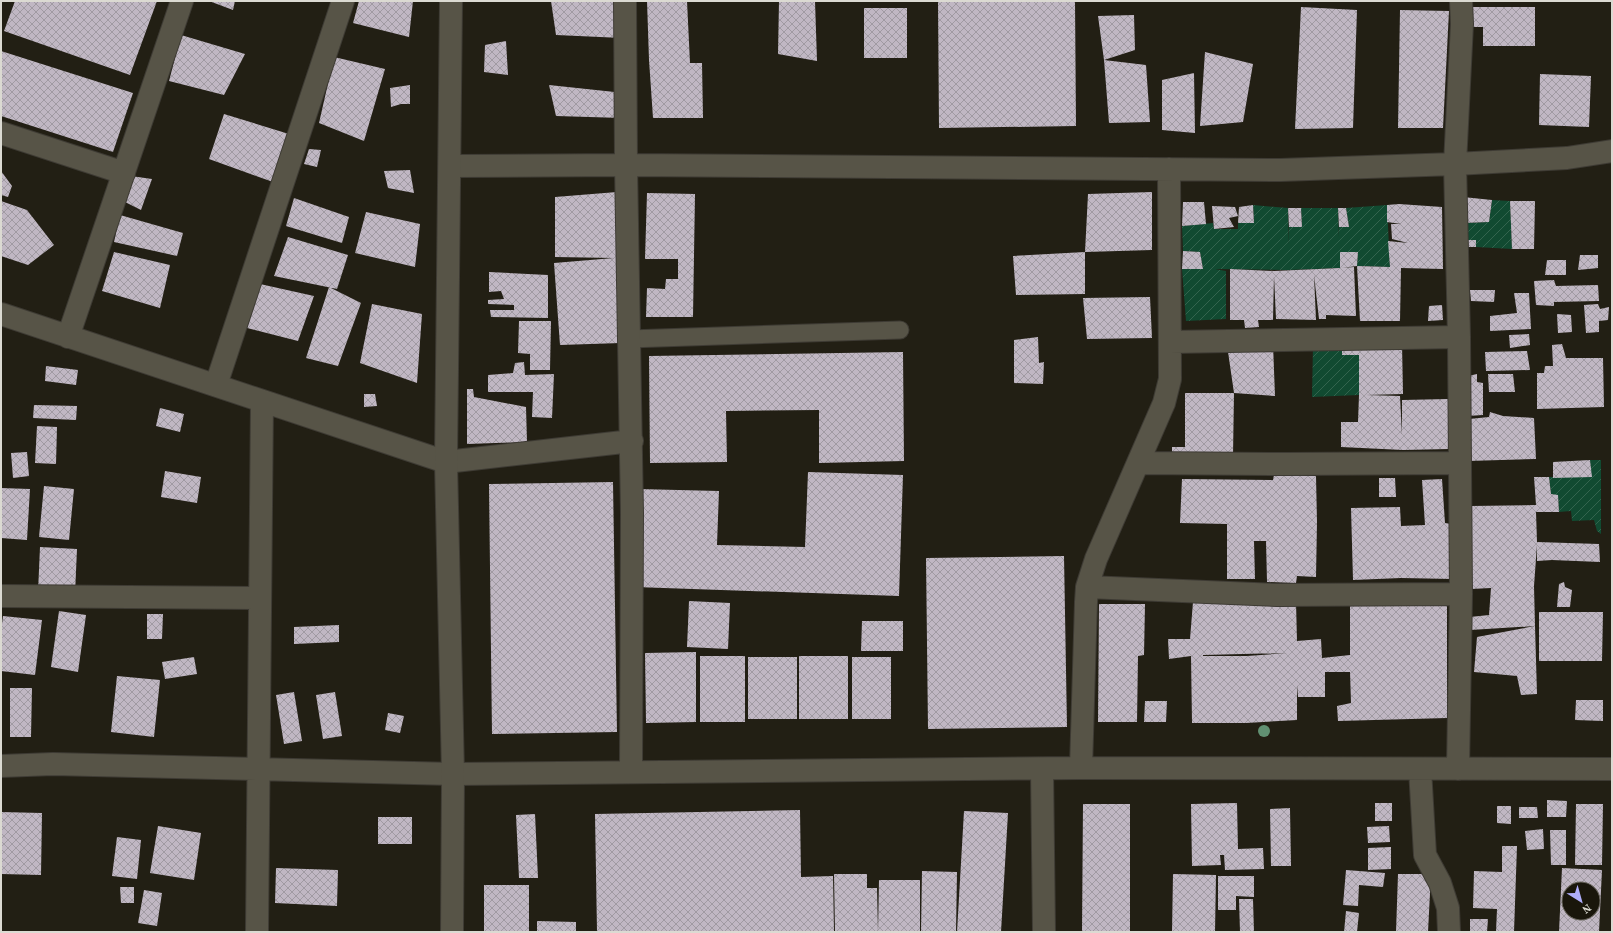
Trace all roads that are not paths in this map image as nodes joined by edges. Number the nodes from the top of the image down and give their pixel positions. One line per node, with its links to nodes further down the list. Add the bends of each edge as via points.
1 (182, 1): 12 (street)
2 (343, 1): 19 (street)
3 (452, 1): 10 (street)
4 (625, 1): 9 (street)
5 (1461, 1): 8 (street)
6 (1, 133): 12 (street)
7 (1612, 150): 8 (street, via 1566,158)
8 (1455, 164): 11 (street, via 1280,170); 16 (street)
9 (626, 165): 10 (street); 11 (street); 17 (street)
10 (450, 166): 22 (street)
11 (1169, 169): 18 (street)
12 (124, 173): 15 (street)
13 (1, 314): 15 (street)
14 (900, 330): 17 (lane)
15 (68, 336): 19 (street)
16 (1459, 337): 18 (street); 24 (street)
17 (629, 339): 21 (street)
18 (1170, 342): 23 (street, via 1170,379 1164,403)
19 (216, 385): 20 (street)
20 (262, 401): 22 (street); 28 (street)
21 (632, 441): 22 (street); 36 (street)
22 (446, 462): 37 (street)
23 (1138, 463): 24 (street); 25 (street, via 1096,559)
24 (1459, 463): 26 (street)
25 (1087, 587): 26 (street, via 1277,595); 31 (street)
26 (1461, 594): 34 (street)
27 (1, 596): 28 (street)
28 (260, 598): 32 (street)
29 (1, 766): 32 (street, via 54,764)
30 (1042, 768): 31 (street); 36 (street); 40 (street)
31 (1081, 768): 33 (street)
32 (258, 769): 37 (street); 38 (street)
33 (1420, 769): 34 (street); 41 (street, via 1425,855 1440,883 1448,908)
34 (1458, 769): 35 (street)
35 (1612, 769)
36 (631, 772): 37 (street)
37 (453, 774): 39 (street)
38 (257, 932)
39 (452, 932)
40 (1044, 932)
41 (1449, 932)

